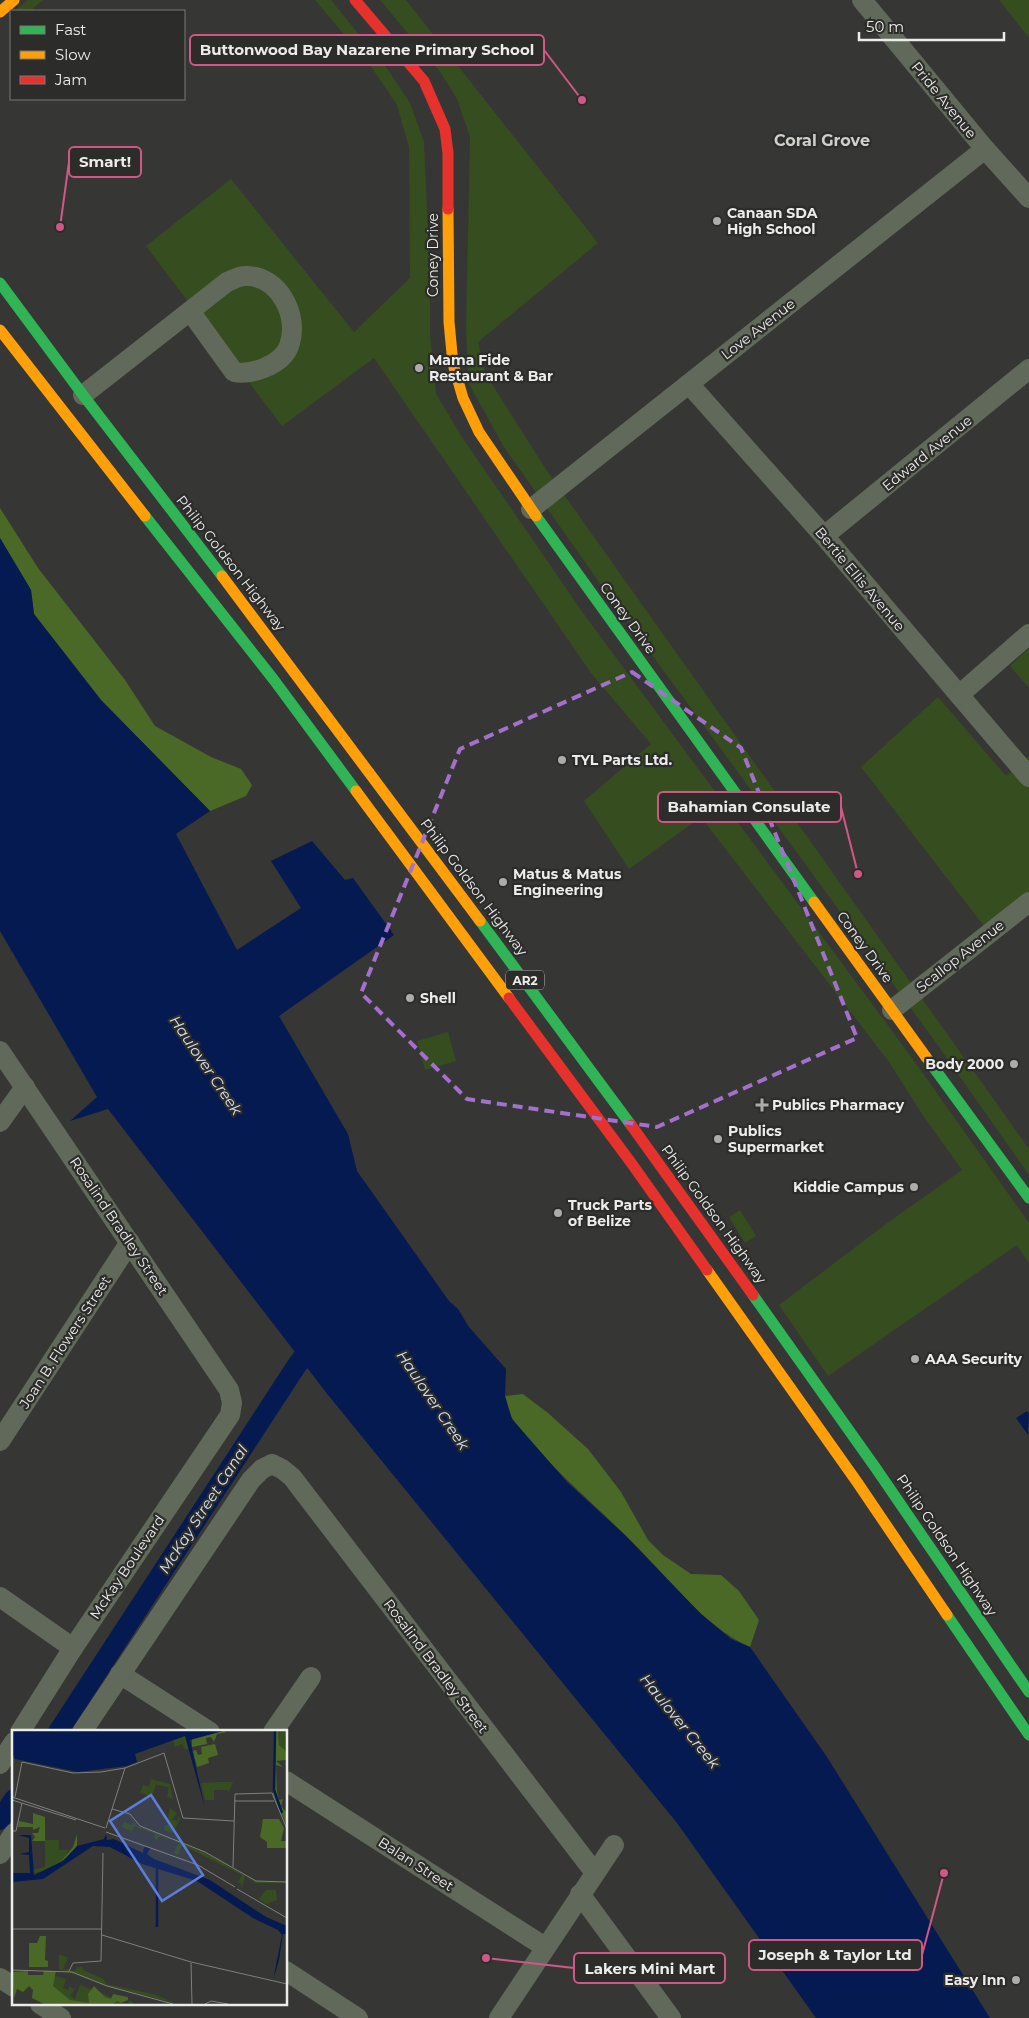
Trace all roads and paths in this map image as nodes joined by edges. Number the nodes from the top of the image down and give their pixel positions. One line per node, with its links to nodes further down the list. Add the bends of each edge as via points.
1 (14, 0): 4 (main road)
2 (862, 0): 5 (street, Pride Avenue)
3 (361, 2): 13 (main road, Coney Drive, via 424,81 445,129 448,153 449,322 453,364 463,398 479,432)
4 (0, 12)
5 (985, 150): 6 (street, Pride Avenue); 11 (street, Love Avenue)
6 (1029, 198)
7 (0, 283): 12 (main road, Philip Goldson Highway / AR2)
8 (190, 311): 8 (street, via 227,282 244,276 261,278 278,290 290,313 292,333 289,348 275,364 243,374 234,372); 12 (street)
9 (0, 330): 36 (main road, AR2, via 274,680 632,1164 857,1482)
10 (1029, 370): 14 (street, Edward Avenue)
11 (689, 384): 13 (street, Love Avenue); 14 (street, Bertie Ellis Avenue)
12 (83, 395): 31 (main road, Philip Goldson Highway / AR2, via 279,650 651,1151 876,1467)
13 (531, 509): 19 (main road, Coney Drive)
14 (824, 536): 16 (street, Bertie Ellis Avenue)
15 (1029, 634): 16 (street)
16 (959, 695): 17 (street, Bertie Ellis Avenue)
17 (1029, 777)
18 (1029, 902): 19 (street, Scallop Avenue)
19 (892, 1010): 23 (main road, Coney Drive)
20 (0, 1051): 21 (street, Rosalind Bradley Street)
21 (25, 1087): 22 (street); 24 (street, Rosalind Bradley Street)
22 (0, 1122)
23 (1029, 1198)
24 (130, 1242): 25 (street, Rosalind Bradley Street, via 229,1390); 26 (street, Joan B. Flowers Street)
25 (232, 1403): 28 (street, McKay Boulevard, via 230,1415)
26 (0, 1441)
27 (0, 1597): 28 (street)
28 (73, 1648): 32 (street, McKay Boulevard)
29 (120, 1674): 33 (street); 34 (street); 43 (street, Rosalind Bradley Street, via 251,1480 272,1464 292,1477)
30 (311, 1678): 35 (street)
31 (1029, 1692)
32 (21, 1730)
33 (83, 1730)
34 (207, 1730)
35 (274, 1730)
36 (1029, 1735)
37 (12, 1745): 38 (street)
38 (0, 1764)
39 (288, 1781): 45 (street, Balan Street)
40 (12, 1836): 42 (street)
41 (614, 1845): 43 (street)
42 (0, 1854)
43 (595, 1873): 44 (street)
44 (580, 1894): 45 (street); 53 (street)
45 (545, 1947): 52 (street)
46 (288, 1972): 51 (street)
47 (0, 1978): 48 (street)
48 (12, 1986)
49 (43, 2006): 50 (street)
50 (61, 2018)
51 (358, 2018)
52 (499, 2018)
53 (671, 2018)

